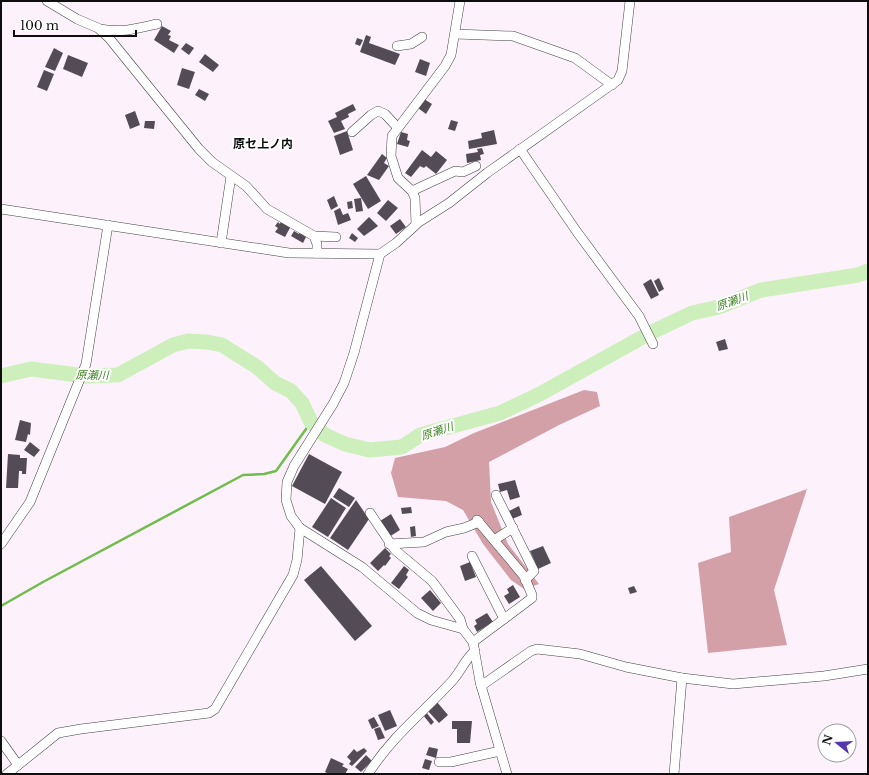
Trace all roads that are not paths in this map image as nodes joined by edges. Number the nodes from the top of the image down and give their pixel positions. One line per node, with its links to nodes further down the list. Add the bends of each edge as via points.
1 (47, 1): 5 (street)
2 (460, 1): 6 (street)
3 (630, 1): 9 (street, via 622,71)
4 (158, 24): 5 (street, via 129,31 114,32)
5 (100, 29): 15 (street, via 198,149)
6 (455, 34): 9 (street, via 514,36 575,58); 10 (street, via 451,55 445,66)
7 (422, 36): 8 (street, via 410,44)
8 (396, 46)
9 (612, 85): 12 (street)
10 (397, 127): 11 (street, via 384,114 378,112); 17 (street, via 392,136 391,156 398,178)
11 (352, 132)
12 (520, 149): 16 (street); 26 (street, via 639,318)
13 (476, 166): 14 (street)
14 (463, 172): 16 (street); 17 (street, via 455,172)
15 (231, 176): 21 (street, via 246,186 267,209); 23 (street)
16 (471, 185): 19 (street)
17 (412, 191): 19 (street, via 415,198)
18 (1, 209): 20 (street)
19 (416, 224): 25 (street)
20 (108, 225): 23 (street); 32 (street, via 86,364 30,502)
21 (314, 236): 22 (street); 24 (street)
22 (336, 237)
23 (221, 243): 24 (street, via 289,253)
24 (317, 253): 25 (street)
25 (380, 254): 29 (street, via 344,383 307,443 287,482 286,500 291,516)
26 (653, 344)
27 (496, 495): 30 (street)
28 (370, 513): 33 (street)
29 (300, 528): 37 (street, via 362,567 417,613 431,620); 45 (street, via 293,575 214,708 208,713 58,733)
30 (513, 528): 31 (street); 35 (street, via 534,571)
31 (494, 540): 33 (street, via 478,521 424,542); 35 (street)
32 (1, 544)
33 (389, 544): 37 (street, via 432,581 460,619)
34 (472, 556): 36 (street)
35 (525, 580): 36 (street, via 532,598)
36 (504, 619): 38 (street)
37 (463, 629): 38 (street)
38 (474, 646): 41 (street); 47 (street, via 454,679 392,740)
39 (868, 669): 40 (street, via 746,684)
40 (682, 678): 41 (street, via 626,667 580,654 537,649); 49 (street)
41 (481, 686): 43 (street)
42 (1, 741): 45 (street)
43 (500, 751): 44 (street, via 451,762); 48 (street)
44 (439, 762)
45 (18, 766): 46 (street)
46 (7, 774)
47 (368, 774)
48 (506, 774)
49 (674, 774)

